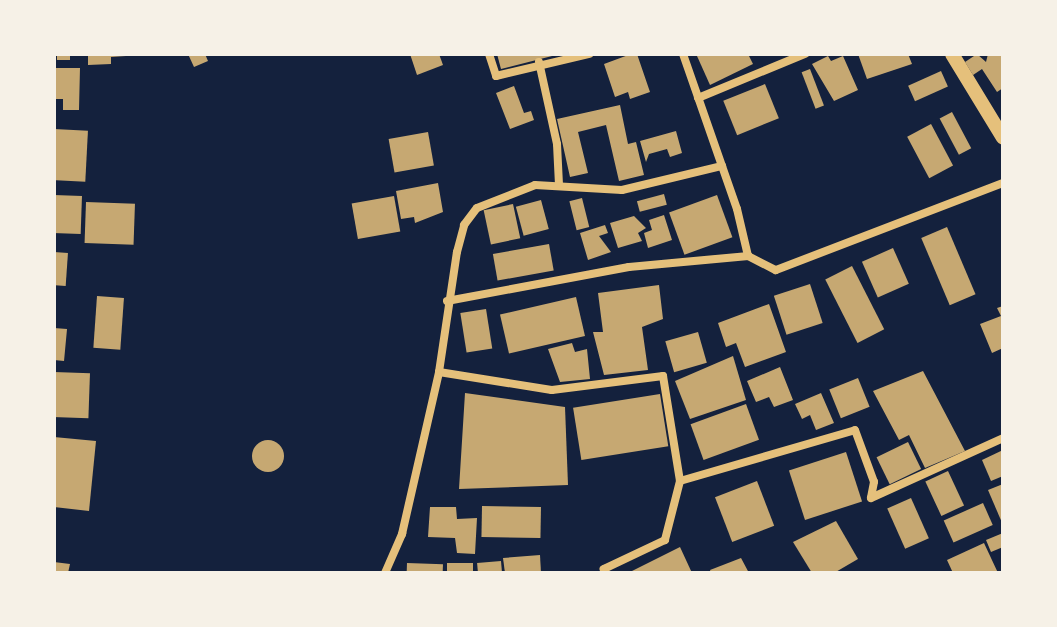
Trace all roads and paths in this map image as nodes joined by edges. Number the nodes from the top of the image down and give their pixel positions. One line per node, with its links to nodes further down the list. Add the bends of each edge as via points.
1 (489, 54): 6 (street, via 496,76)
2 (589, 54): 6 (street, via 557,64)
3 (683, 54): 7 (street)
4 (805, 54): 7 (street)
5 (953, 54): 8 (street)
6 (539, 62): 11 (street, via 557,144)
7 (698, 98): 9 (street)
8 (1003, 138)
9 (722, 166): 11 (street, via 622,190); 12 (street)
10 (1003, 183): 12 (street, via 776,270)
11 (559, 185): 13 (street, via 535,185 477,208 464,225)
12 (748, 256): 13 (street, via 629,267)
13 (447, 301): 14 (street)
14 (439, 372): 16 (street, via 552,390 663,376); 17 (street, via 402,534)
15 (1003, 438): 16 (street, via 871,498 874,482 855,430)
16 (680, 481): 18 (street, via 665,540 604,569)
17 (385, 573)
18 (606, 573)

